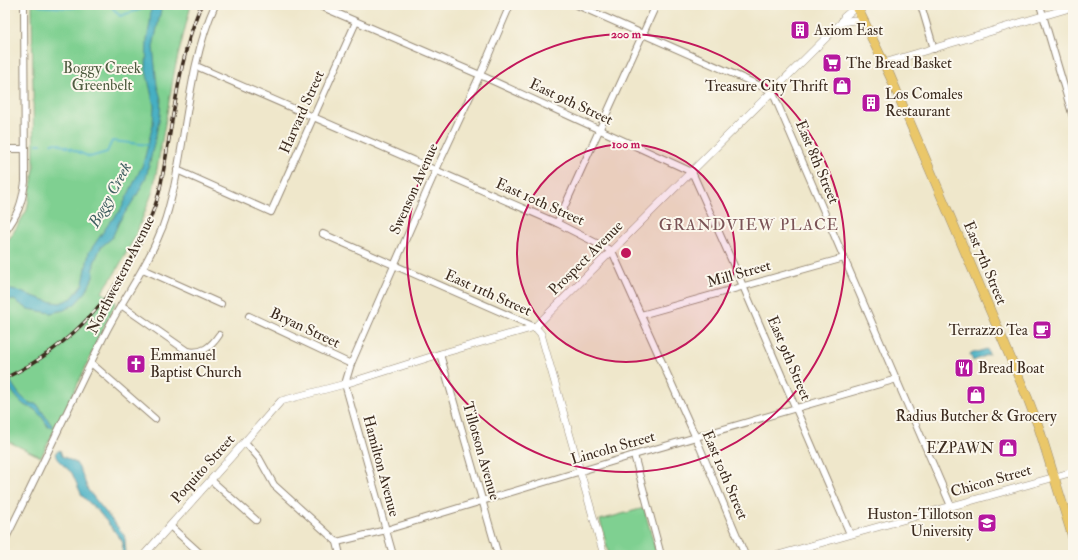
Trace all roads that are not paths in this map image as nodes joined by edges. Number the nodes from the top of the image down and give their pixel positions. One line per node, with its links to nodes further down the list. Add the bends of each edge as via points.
1 (24, 5): 25 (street)
2 (216, 5): 18 (street, Northwestern Avenue, via 210,16)
3 (318, 5): 13 (street, East 9th Street)
4 (510, 5): 19 (street, Swenson Avenue)
5 (577, 5): 15 (street)
6 (656, 5): 15 (street)
7 (921, 5): 16 (street)
8 (1040, 5): 11 (street)
9 (856, 6): 12 (main road, East 7th Street); 14 (street, Prospect Avenue)
10 (1073, 8): 11 (street)
11 (1044, 16): 16 (street); 22 (street)
12 (864, 21): 14 (street); 17 (main road, East 7th Street)
13 (356, 22): 19 (street, East 9th Street); 21 (street, Harvard Street)
14 (842, 22): 20 (street, Prospect Avenue)
15 (643, 34): 20 (street); 23 (street)
16 (934, 49): 17 (street)
17 (884, 63): 56 (main road, East 7th Street, via 1028,399)
18 (196, 66): 21 (street, East 10th Street); 26 (street, Northwestern Avenue)
19 (480, 75): 23 (street, East 9th Street); 27 (street, Swenson Avenue)
20 (772, 91): 28 (street, Prospect Avenue); 33 (street, East 8th Street)
21 (314, 117): 26 (street, Harvard Street, via 271,212); 27 (street, East 10th Street)
22 (1073, 117)
23 (599, 130): 28 (street, East 9th Street); 29 (street)
24 (5, 149): 25 (street)
25 (25, 149): 30 (street, via 26,182 22,201 15,219)
26 (177, 170): 35 (street, Northwestern Avenue, via 161,233)
27 (436, 170): 29 (street, East 10th Street); 34 (street, Swenson Avenue)
28 (692, 172): 32 (street, Prospect Avenue); 36 (street, East 9th Street)
29 (557, 223): 32 (street, East 10th Street)
30 (5, 232)
31 (323, 234): 34 (street, East 11th Street)
32 (612, 251): 39 (street, East 10th Street); 41 (street, Prospect Avenue)
33 (844, 258): 36 (street, Mill Street); 46 (street, East 8th Street)
34 (395, 266): 41 (street, East 11th Street); 45 (street, Swenson Avenue)
35 (143, 269): 37 (street); 38 (street, Northwestern Avenue)
36 (743, 286): 39 (street, Mill Street); 49 (street, East 9th Street)
37 (221, 304)
38 (121, 305): 42 (street, via 187,351 201,352); 44 (street, Northwestern Avenue)
39 (641, 315): 51 (street, East 10th Street)
40 (249, 316): 45 (street, Bryan Street)
41 (535, 327): 43 (street, Prospect Avenue); 54 (street, East 11th Street, via 541,334)
42 (219, 335)
43 (440, 354): 47 (street, Prospect Avenue); 58 (street, Tillotson Avenue)
44 (91, 363): 50 (street); 65 (street, Northwestern Avenue)
45 (351, 364): 47 (street, Swenson Avenue)
46 (897, 379): 49 (street, Lincoln Street); 59 (street, East 8th Street)
47 (345, 384): 48 (street, Prospect Avenue); 62 (street, Hamilton Avenue)
48 (281, 401): 52 (street, Poquito Street)
49 (797, 409): 51 (street, Lincoln Street); 63 (street, East 9th Street)
50 (155, 419)
51 (696, 438): 53 (street, Lincoln Street); 74 (street, East 10th Street)
52 (245, 442): 57 (street, Poquito Street); 66 (street, via 259,458 274,485)
53 (634, 455): 54 (street, Lincoln Street); 73 (street)
54 (580, 472): 58 (street, Lincoln Street); 72 (street, East 11th Street)
55 (1073, 472): 56 (street, Chicon Street)
56 (1054, 477): 59 (street, Chicon Street); 64 (main road, East 7th Street)
57 (211, 480): 60 (street); 61 (street, Poquito Street)
58 (482, 500): 62 (street, Lincoln Street); 71 (street, Tillotson Avenue)
59 (951, 506): 63 (street, Chicon Street)
60 (256, 520)
61 (170, 526): 67 (street, Poquito Street); 68 (street)
62 (386, 530): 66 (street, Lincoln Street); 70 (street, Hamilton Avenue)
63 (850, 534): 75 (street, Chicon Street)
64 (1073, 538)
65 (5, 540)
66 (337, 542): 69 (street)
67 (144, 555)
68 (202, 555)
69 (340, 555)
70 (393, 555)
71 (498, 555)
72 (604, 555)
73 (662, 555)
74 (745, 555)
75 (778, 555)

